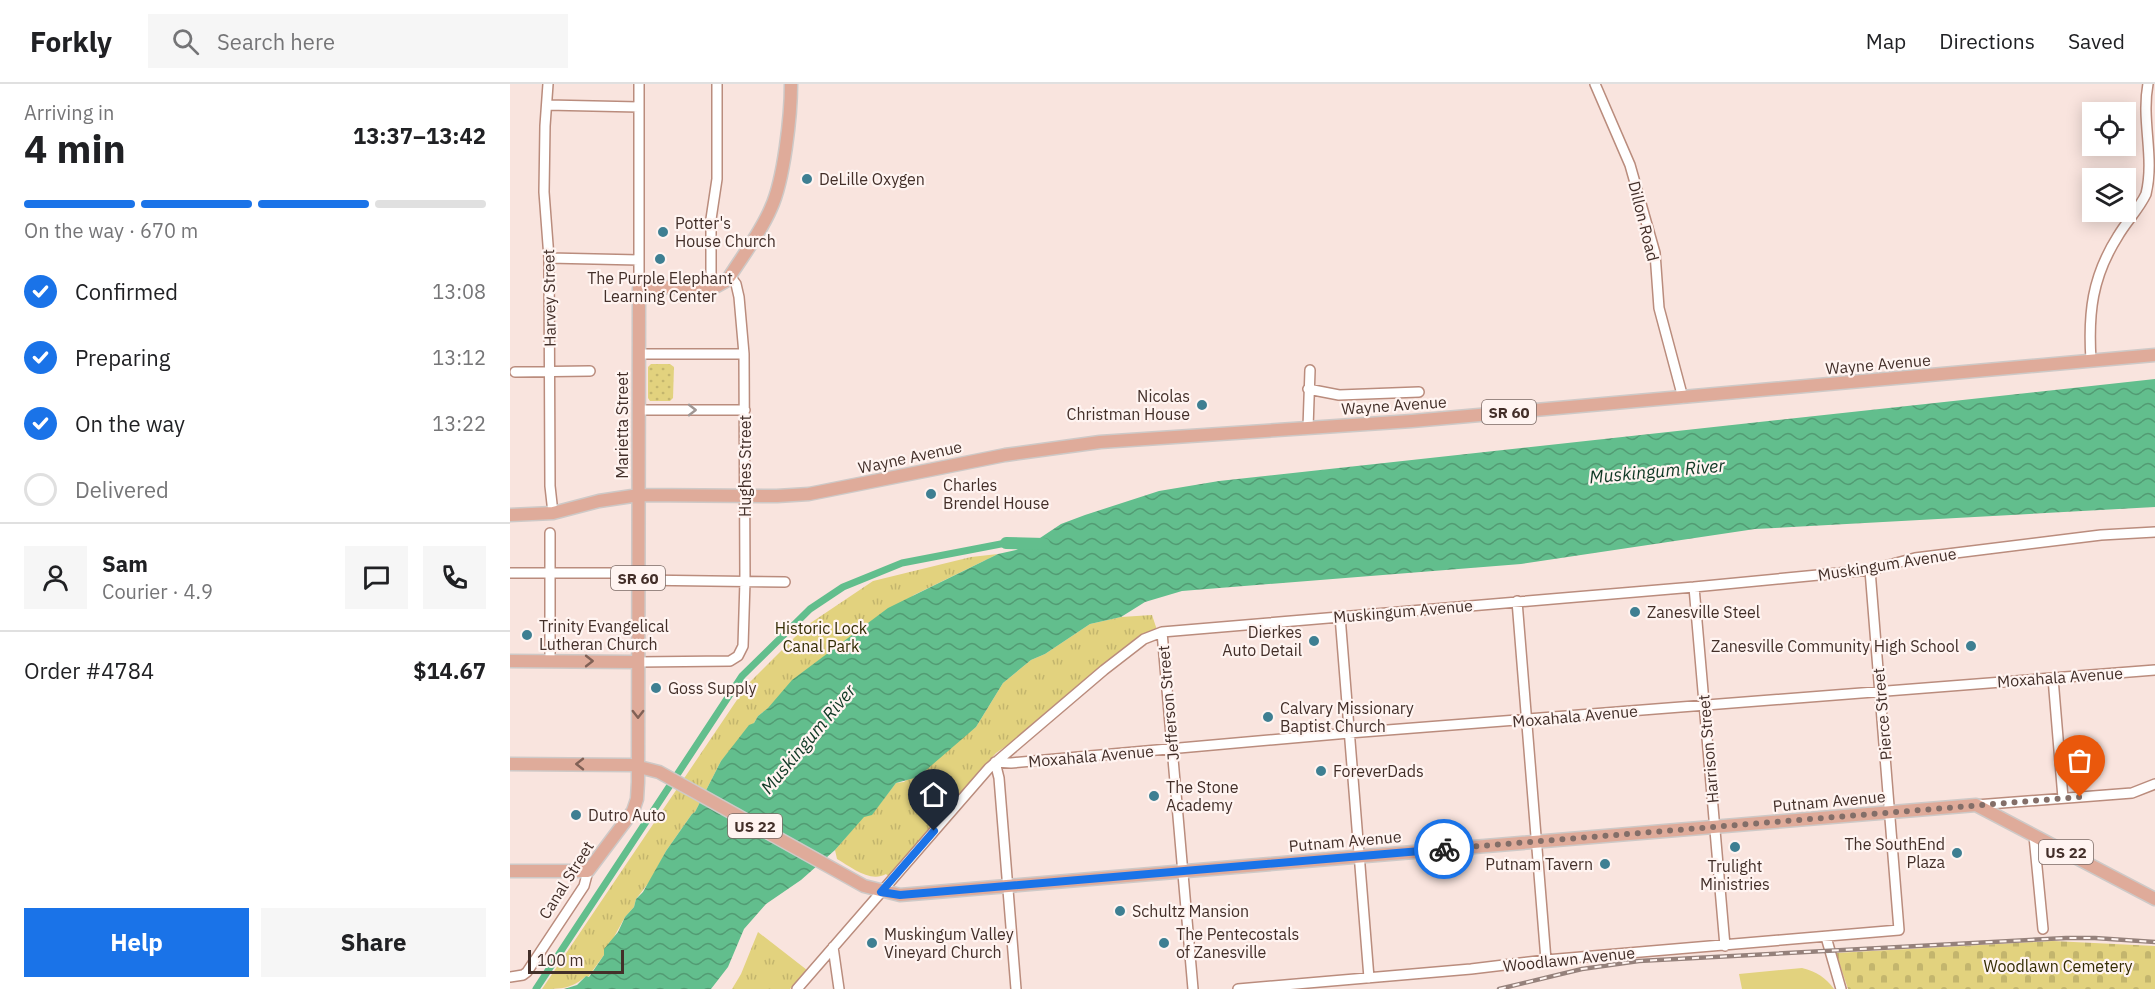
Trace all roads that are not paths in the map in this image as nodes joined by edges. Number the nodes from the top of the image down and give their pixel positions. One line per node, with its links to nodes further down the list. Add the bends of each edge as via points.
1 (548, 84): 7 (street, Harvey Street)
2 (639, 84): 8 (street, Marietta Street)
3 (717, 84): 12 (street)
4 (791, 84): 11 (main road, via 787,136 771,208)
5 (1595, 84): 24 (street, Dillon Road, via 1630,165 1655,253 1659,308)
6 (2148, 84): 17 (street, via 2146,107 2152,168 2146,194 2118,236 2095,285 2089,333)
7 (547, 105): 8 (street); 9 (street, Harvey Street, via 544,192)
8 (639, 107): 10 (street, Marietta Street)
9 (549, 258): 10 (street); 21 (street, Harvey Street)
10 (639, 260): 13 (street, Marietta Street)
11 (730, 276): 12 (main road, via 722,284); 15 (street, Hughes Street, via 739,297)
12 (711, 286): 13 (main road)
13 (639, 288): 14 (main road, Marietta Street)
14 (639, 354): 15 (street); 25 (main road, Marietta Street)
15 (744, 354): 26 (street, Hughes Street)
16 (2155, 355): 17 (main road, Wayne Avenue / SR 60)
17 (2091, 360): 24 (main road, Wayne Avenue / SR 60)
18 (1310, 370): 22 (street)
19 (590, 371): 21 (street)
20 (515, 372): 21 (street)
21 (550, 372): 30 (street, Harvey Street)
22 (1308, 389): 23 (street, via 1344,395); 27 (street)
23 (1419, 392)
24 (1683, 398): 27 (main road, Wayne Avenue / SR 60)
25 (638, 410): 26 (street, one-way to 26); 28 (main road, Marietta Street)
26 (745, 410): 29 (street, Hughes Street)
27 (1308, 428): 29 (main road, Wayne Avenue / SR 60, via 1088,443 954,464 827,491 792,496)
28 (639, 495): 29 (main road, Wayne Avenue / SR 60); 30 (main road, SR 60); 37 (main road, Marietta Street / SR 60)
29 (745, 495): 38 (street, Hughes Street)
30 (552, 513): 31 (main road, SR 60)
31 (510, 515)
32 (2155, 532): 34 (street, Muskingum Avenue, via 1915,558)
33 (550, 533): 36 (street)
34 (1870, 570): 40 (street, Muskingum Avenue); 49 (street, Pierce Street)
35 (510, 573): 36 (street)
36 (550, 573): 37 (street); 45 (street)
37 (638, 577): 38 (street); 46 (main road, Marietta Street / SR 60)
38 (745, 581): 39 (street); 46 (street, Hughes Street, via 744,640 738,656 726,661)
39 (785, 582)
40 (1694, 587): 41 (street, Muskingum Avenue); 50 (street, Harrison Street)
41 (1517, 601): 42 (street, Muskingum Avenue); 51 (street)
42 (1340, 616): 43 (street, Muskingum Avenue); 52 (street)
43 (1162, 632): 53 (street, Jefferson Street); 54 (street, Muskingum Avenue, via 1144,639 1104,670)
44 (510, 661): 45 (main road)
45 (550, 661): 46 (main road, one-way to 46)
46 (638, 662): 56 (main road, Marietta Street, one-way to 56)
47 (2155, 670): 48 (street, Moxahala Avenue)
48 (2053, 678): 49 (street, Moxahala Avenue); 58 (street)
49 (1880, 691): 50 (street, Moxahala Avenue); 60 (street, Pierce Street)
50 (1704, 705): 51 (street, Moxahala Avenue); 61 (street, Harrison Street)
51 (1526, 720): 52 (street, Moxahala Avenue); 63 (street)
52 (1349, 733): 53 (street, Moxahala Avenue); 64 (street)
53 (1172, 749): 54 (street, Moxahala Avenue); 67 (street, Jefferson Street)
54 (995, 762): 68 (street); 69 (street, Muskingum Avenue)
55 (510, 764): 56 (main road, US 22, one-way to 55)
56 (638, 766): 66 (main road, Canal Street, via 633,811); 69 (main road, Putnam Avenue / US 22, via 659,772)
57 (2155, 784): 58 (street, Putnam Avenue, via 2132,793)
58 (2063, 798): 59 (street, Putnam Avenue)
59 (1976, 805): 60 (main road, Putnam Avenue / US 22); 62 (main road, US 22)
60 (1890, 812): 61 (main road, Putnam Avenue / US 22); 72 (street, Pierce Street)
61 (1715, 827): 63 (main road, Putnam Avenue / US 22); 74 (street, Harrison Street)
62 (2034, 836): 70 (main road, US 22); 71 (street)
63 (1536, 842): 64 (main road, Putnam Avenue / US 22); 76 (street)
64 (1359, 856): 67 (main road, Putnam Avenue / US 22); 78 (street)
65 (510, 871): 66 (main road)
66 (588, 871): 77 (street, Canal Street, via 584,886 523,975)
67 (1183, 871): 68 (main road, Putnam Avenue / US 22); 82 (street, Jefferson Street)
68 (1008, 886): 69 (main road, Putnam Avenue / US 22, via 900,895); 81 (street)
69 (881, 892): 75 (street, Muskingum Avenue)
70 (2153, 895)
71 (2043, 929)
72 (1899, 930): 73 (street, Woodlawn Avenue)
73 (1826, 937): 74 (street, Woodlawn Avenue); 84 (street)
74 (1725, 946): 76 (street, Woodlawn Avenue)
75 (833, 947): 79 (street, Muskingum Avenue); 80 (street)
76 (1546, 960): 78 (street, Woodlawn Avenue)
77 (510, 976)
78 (1369, 978): 83 (street, Woodlawn Avenue)
79 (797, 989)
80 (838, 989)
81 (1016, 989)
82 (1193, 989)
83 (1238, 989)
84 (1841, 989)

